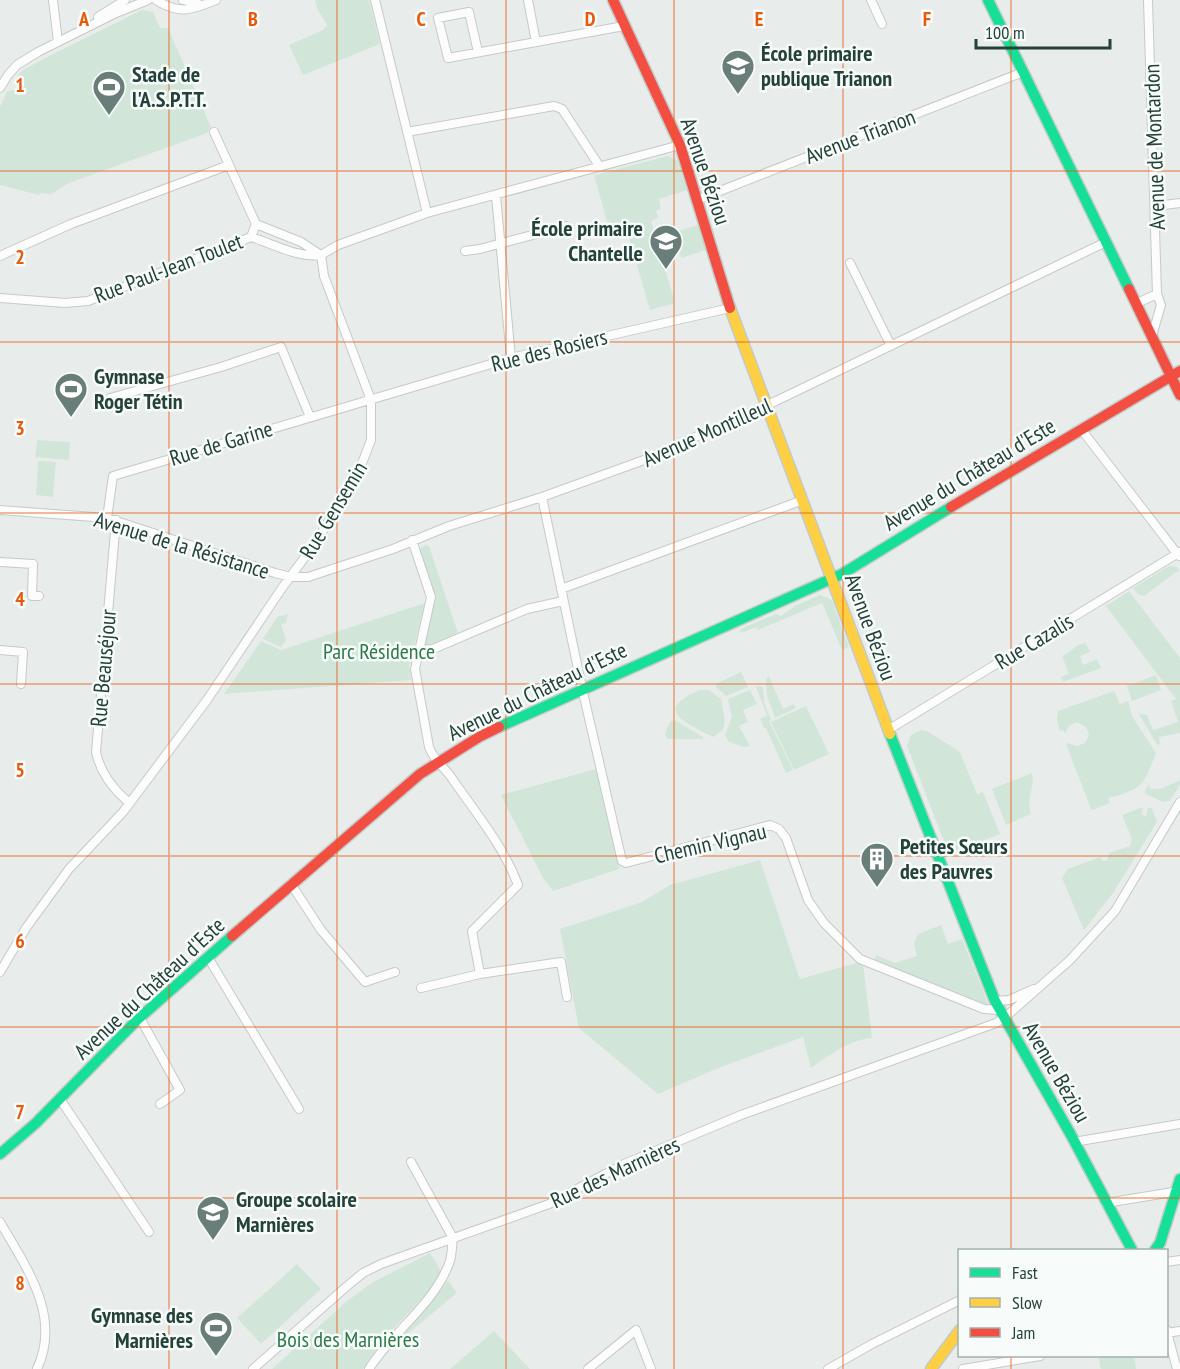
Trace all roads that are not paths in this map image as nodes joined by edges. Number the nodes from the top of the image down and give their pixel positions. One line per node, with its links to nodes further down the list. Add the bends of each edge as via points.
1 (53, 0): 17 (street)
2 (125, 0): 16 (street)
3 (148, 0): 16 (street)
4 (156, 0): 13 (street, via 184,10)
5 (183, 0): 13 (street)
6 (216, 0): 13 (street)
7 (375, 0): 23 (street)
8 (528, 0): 18 (street)
9 (613, 0): 15 (street, Avenue Béziou)
10 (871, 0): 14 (street)
11 (988, 0): 20 (street)
12 (1148, 0): 30 (street, Avenue de Montardon)
13 (204, 5)
14 (882, 24)
15 (624, 26): 18 (street); 24 (street, Avenue Béziou)
16 (71, 35): 17 (street)
17 (58, 42): 21 (street, via 17,65)
18 (536, 42): 19 (street)
19 (478, 52): 19 (street, via 448,58 438,18 469,12)
20 (1023, 72): 28 (street, Avenue Trianon); 35 (street)
21 (0, 88)
22 (214, 132): 25 (street)
23 (407, 132): 26 (street, via 554,106 562,109); 31 (street)
24 (681, 146): 26 (street); 28 (street, Avenue Béziou)
25 (229, 165): 32 (street); 39 (street, via 71,224)
26 (600, 167): 27 (street)
27 (496, 196): 31 (street); 36 (street)
28 (697, 200): 44 (street, Avenue Béziou)
29 (1180, 203): 30 (street)
30 (1156, 206): 41 (street, Avenue de Montardon)
31 (427, 213): 38 (street, via 338,245)
32 (256, 224): 34 (street, Rue Paul-Jean Toulet); 38 (street, Rue Paul-Jean Toulet)
33 (566, 226): 36 (street)
34 (250, 237): 38 (street, via 296,253); 42 (street, Rue Paul-Jean Toulet, via 88,301)
35 (1106, 242): 43 (street); 46 (street, Avenue Montilleul)
36 (502, 243): 37 (street); 47 (street)
37 (465, 251)
38 (321, 255): 51 (street, Rue Gensemin, via 324,276)
39 (0, 256)
40 (850, 263): 46 (street)
41 (1157, 294): 43 (street); 45 (street, Avenue de Montardon, via 1161,305)
42 (0, 298)
43 (1135, 304): 45 (street)
44 (730, 308): 47 (street, Rue des Rosiers); 52 (street, Avenue Béziou)
45 (1151, 338): 48 (street)
46 (891, 346): 52 (street, Avenue Montilleul)
47 (511, 358): 51 (street, Rue des Rosiers)
48 (1175, 374): 49 (street); 54 (street, Avenue du Château d'Este)
49 (1180, 395)
50 (110, 398): 53 (street, via 281,347)
51 (371, 400): 53 (street, Rue de Garine); 63 (street, Rue Gensemin, via 371,440 359,471)
52 (766, 406): 55 (street, Avenue Montilleul, via 644,460); 56 (street, Avenue Béziou)
53 (310, 417): 58 (street, Rue de Garine, via 113,476)
54 (1081, 429): 61 (street); 64 (street, Avenue du Château d'Este)
55 (542, 496): 60 (street, Avenue Montilleul); 65 (street)
56 (803, 500): 64 (street, Avenue Béziou); 65 (street)
57 (0, 510): 58 (street, Avenue de la Résistance)
58 (107, 518): 59 (street, Avenue de la Résistance)
59 (116, 520): 63 (street, Avenue de la Résistance); 75 (street, Rue Beauséjour, via 96,752 118,795)
60 (412, 540): 63 (street, Avenue Montilleul, via 308,577); 69 (street, via 432,597)
61 (1179, 554): 72 (street, Rue Cazalis)
62 (0, 562): 66 (street, via 33,564 32,596)
63 (291, 577): 75 (street, Rue Gensemin)
64 (832, 579): 71 (street, Avenue du Château d'Este); 72 (street, Avenue Béziou)
65 (561, 589): 67 (street)
66 (39, 596)
67 (563, 601): 69 (street, via 527,609 433,649); 71 (street)
68 (0, 650): 70 (street, via 23,652)
69 (419, 650): 73 (street, via 415,669 429,747)
70 (21, 684)
71 (582, 688): 73 (street, Avenue du Château d'Este, via 479,737); 84 (street, Chemin Vignau, via 622,861 770,825 786,838 808,900 824,923 860,959 984,1009)
72 (888, 730): 84 (street, Avenue Béziou)
73 (438, 762): 76 (street, Avenue du Château d'Este); 80 (street, via 510,863 518,885 472,932)
74 (1180, 802): 81 (street, via 1115,911)
75 (130, 803): 78 (street, Rue Gensemin, via 69,869)
76 (291, 884): 77 (street, Avenue du Château d'Este); 79 (street, via 321,930 365,982)
77 (209, 959): 85 (street, Avenue du Château d'Este); 88 (street)
78 (0, 972)
79 (395, 972)
80 (480, 975): 82 (street); 83 (street, via 561,962)
81 (1041, 986): 84 (street); 84 (street, via 1009,1000)
82 (422, 988)
83 (567, 997)
84 (1000, 1010): 90 (street, Avenue Béziou); 98 (street, Rue des Marnières, via 992,1025 741,1115 624,1164 549,1204)
85 (140, 1018): 86 (street, Avenue du Château d'Este); 87 (street, via 180,1090)
86 (60, 1099): 91 (street, Avenue du Château d'Este); 97 (street)
87 (160, 1104)
88 (299, 1109)
89 (1180, 1124): 90 (street)
90 (1074, 1142): 95 (street, Avenue Béziou)
91 (0, 1154)
92 (411, 1162): 98 (street)
93 (1180, 1179): 94 (street)
94 (1178, 1192): 95 (street); 100 (street)
95 (1106, 1203): 99 (street, Avenue Béziou)
96 (0, 1222): 105 (street, via 36,1285 42,1307 46,1335)
97 (149, 1232)
98 (453, 1238): 106 (street, Rue des Marnières, via 363,1273); 107 (street, via 450,1261 434,1291)
99 (1131, 1249)
100 (1156, 1249)
101 (958, 1301): 110 (street)
102 (958, 1333): 111 (street)
103 (1168, 1336): 113 (street)
104 (1034, 1357): 112 (street)
105 (37, 1369)
106 (253, 1369)
107 (369, 1369)
108 (588, 1369): 109 (street, via 636,1330)
109 (651, 1369)
110 (828, 1369)
111 (931, 1369)
112 (963, 1369)
113 (1177, 1369)

